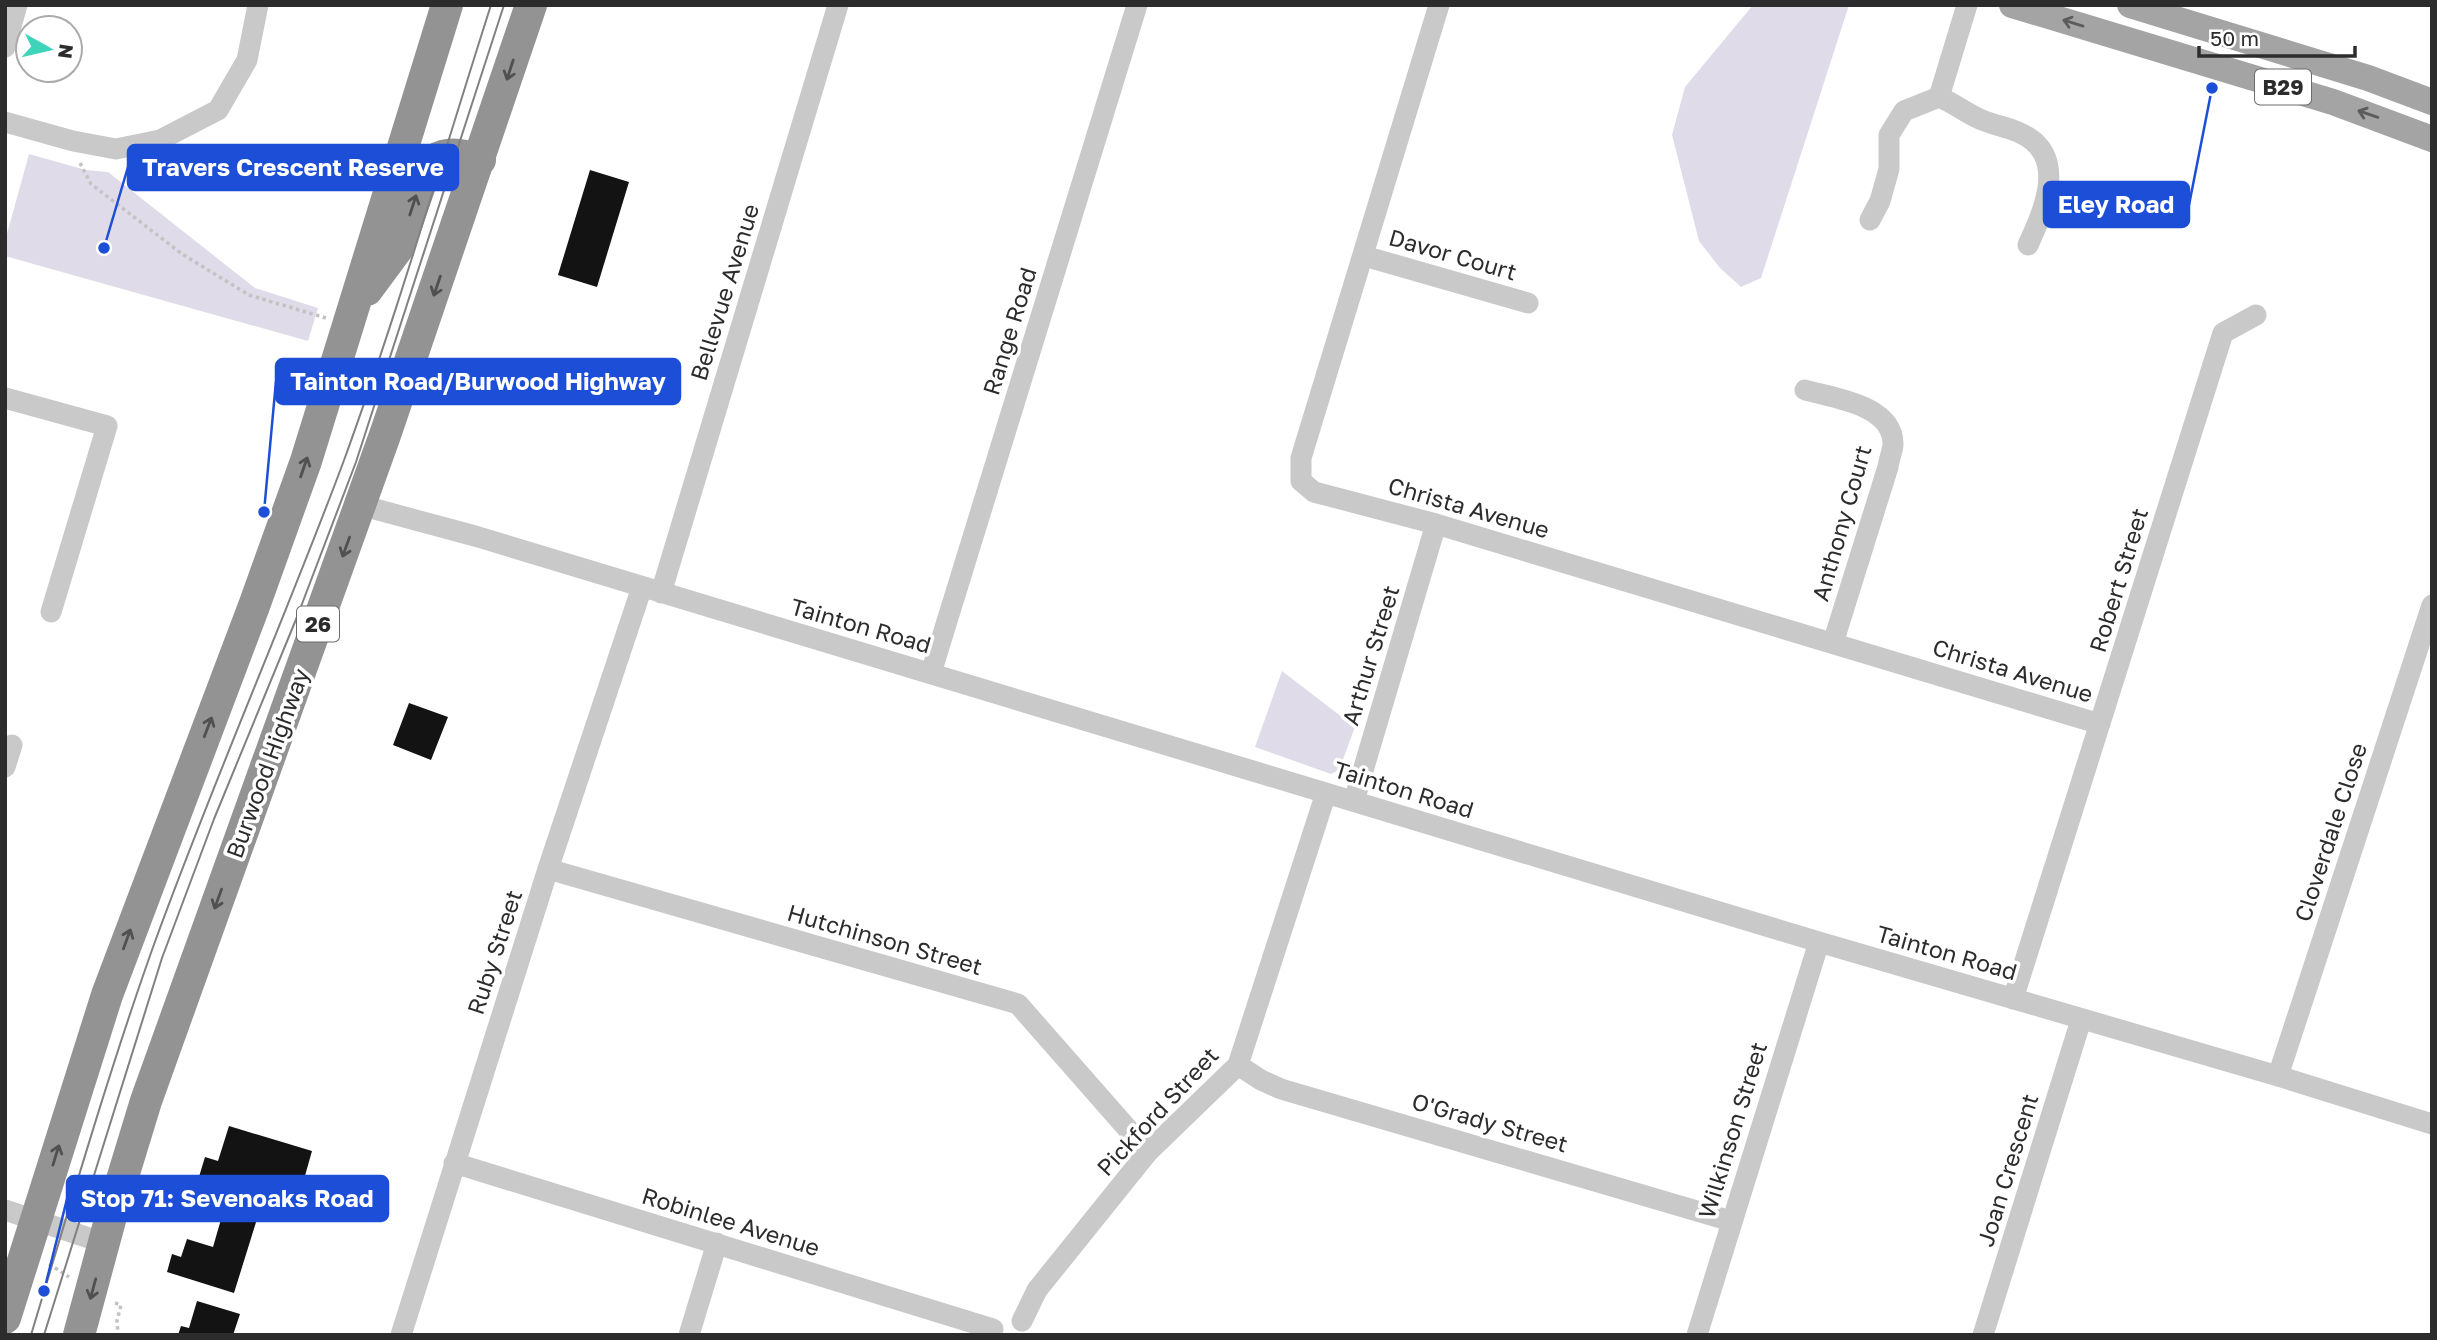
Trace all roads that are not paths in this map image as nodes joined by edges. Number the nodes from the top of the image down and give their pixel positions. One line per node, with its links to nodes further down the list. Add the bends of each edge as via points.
1 (18, 5): 12 (street)
2 (258, 5): 15 (street, via 247,60 218,110 160,140 116,149)
3 (447, 5): 22 (highway)
4 (531, 5): 17 (highway, Burwood Highway / 26, one-way to 17)
5 (838, 5): 28 (street, Bellevue Avenue)
6 (1137, 5): 32 (street, Range Road)
7 (1439, 5): 20 (street, Christa Avenue)
8 (1967, 5): 13 (street)
9 (2012, 5): 11 (main road, B29, one-way to 9)
10 (2139, 7): 11 (main road); 14 (main road, B29)
11 (2133, 41): 16 (main road, B29, one-way to 11, via 2333,102)
12 (5, 47)
13 (1939, 97): 18 (street, via 1904,111 1889,135 1889,169); 19 (street, via 1979,119 2021,133 2042,150 2051,176)
14 (2432, 102)
15 (5, 122)
16 (2432, 139)
17 (480, 160): 22 (highway, one-way to 17, via 398,248 430,163 453,153); 26 (highway, Burwood Highway / 26, one-way to 26)
18 (1870, 220)
19 (2028, 245)
20 (1364, 256): 21 (street, Davor Court); 27 (street, Christa Avenue, via 1301,458 1301,481 1314,492)
21 (1528, 303)
22 (342, 312): 48 (highway, one-way to 22, via 107,995 283,526)
23 (2256, 315): 33 (street, Robert Street, via 2223,332)
24 (1805, 390): 31 (street, Anthony Court, via 1865,407 1888,427 1893,444)
25 (5, 398): 30 (street, via 107,426)
26 (360, 505): 28 (street, Tainton Road); 50 (highway, Burwood Highway / 26, one-way to 50, via 146,1101)
27 (1436, 524): 31 (street, Christa Avenue); 37 (street, Arthur Street)
28 (651, 590): 32 (street, Tainton Road); 38 (street, Ruby Street)
29 (2432, 605): 43 (street, Cloverdale Close)
30 (51, 612)
31 (1833, 643): 33 (street, Christa Avenue)
32 (931, 673): 36 (street, Tainton Road)
33 (2101, 724): 40 (street, Robert Street)
34 (12, 745): 35 (street)
35 (5, 767)
36 (1326, 793): 37 (street, Tainton Road); 42 (street, Pickford Street)
37 (1354, 801): 39 (street, Tainton Road)
38 (548, 869): 45 (street, Hutchinson Street, via 1018,1004); 46 (street, Ruby Street)
39 (1819, 942): 40 (street, Tainton Road); 49 (street, Wilkinson Street)
40 (2013, 999): 41 (street, Tainton Road)
41 (2081, 1020): 43 (street, Tainton Road); 59 (street, Joan Crescent)
42 (1238, 1065): 45 (street, Pickford Street); 49 (street, O'Grady Street, via 1281,1088)
43 (2278, 1076): 44 (street, Tainton Road)
44 (2432, 1124)
45 (1148, 1152): 53 (street, Pickford Street, via 1037,1290)
46 (454, 1163): 51 (street, Robinlee Avenue); 56 (street, Ruby Street)
47 (5, 1210): 48 (street)
48 (36, 1221): 50 (street); 52 (highway)
49 (1731, 1221): 58 (street, Wilkinson Street)
50 (104, 1243): 54 (highway, Burwood Highway / 26, one-way to 54)
51 (717, 1244): 55 (street, Robinlee Avenue); 57 (street)
52 (5, 1318)
53 (1025, 1328): 55 (street, via 1011,1317 1000,1320)
54 (83, 1332)
55 (992, 1332)
56 (401, 1335)
57 (690, 1335)
58 (1697, 1335)
59 (1983, 1335)

